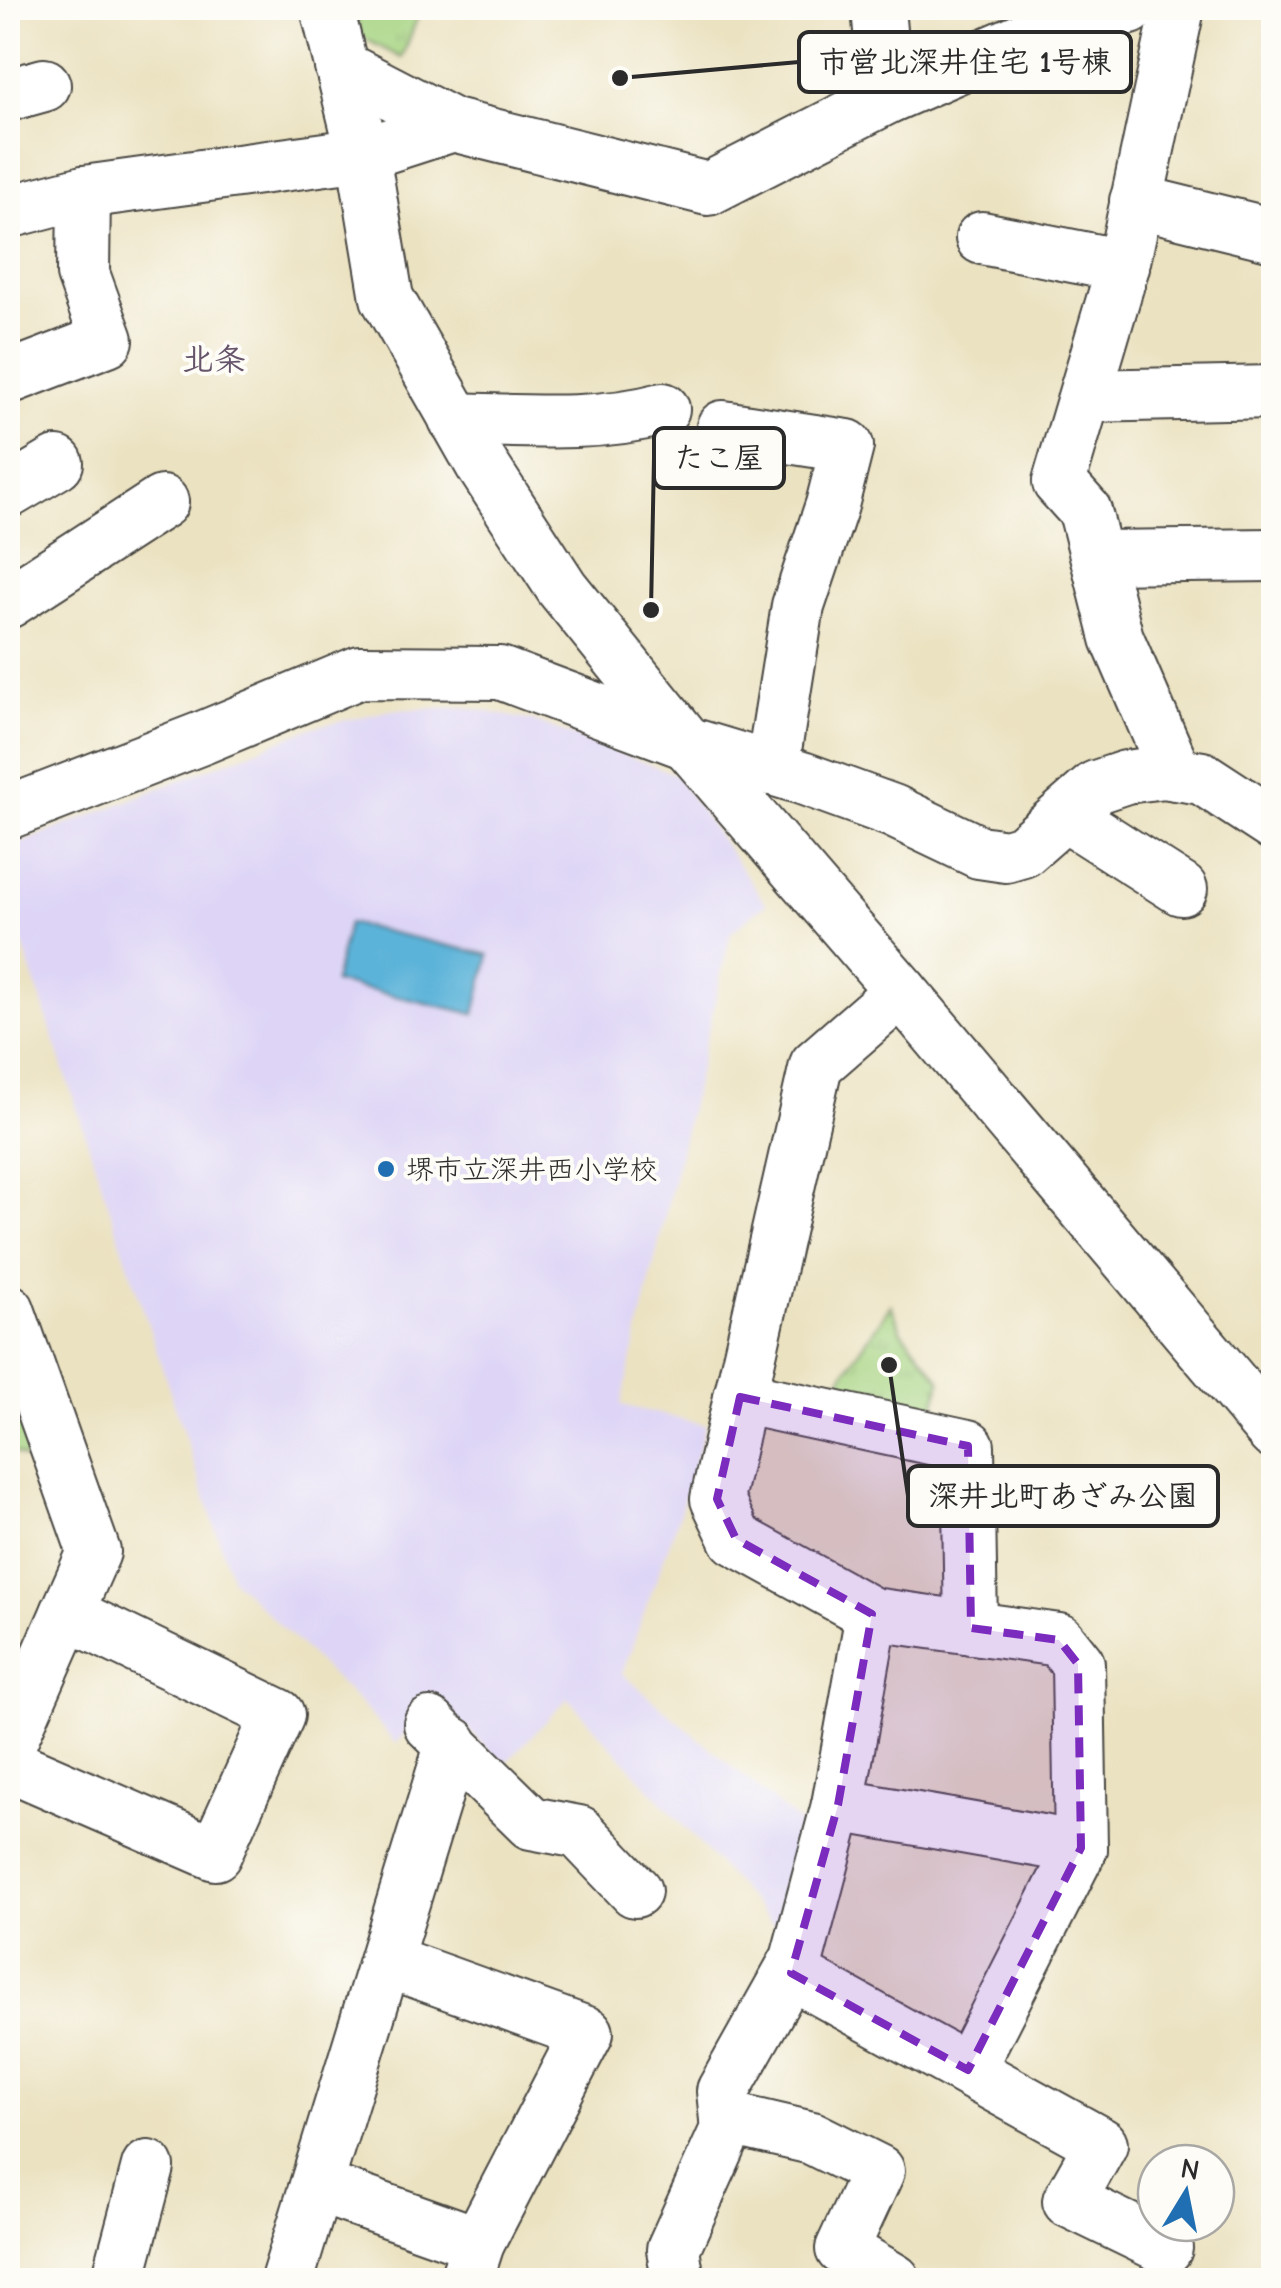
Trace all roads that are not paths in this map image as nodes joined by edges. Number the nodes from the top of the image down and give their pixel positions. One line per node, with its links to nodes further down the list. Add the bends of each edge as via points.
1 (326, 8): 6 (street)
2 (878, 8): 7 (street)
3 (1130, 8): 5 (street)
4 (1178, 8): 11 (street)
5 (1058, 15): 7 (street)
6 (341, 68): 8 (street); 9 (street)
7 (886, 98): 8 (street, via 708,189)
8 (453, 124): 9 (street)
9 (363, 154): 10 (street); 20 (street, via 387,298)
10 (84, 192): 12 (street); 16 (street, via 83,274 107,340)
11 (1136, 202): 13 (street); 15 (street)
12 (8, 212)
13 (1274, 236)
14 (982, 238): 15 (street)
15 (1123, 266): 18 (street)
16 (8, 378)
17 (1274, 392): 18 (street)
18 (1084, 396): 26 (street, via 1060,482 1084,511)
19 (663, 409): 20 (street, via 624,419)
20 (456, 419): 28 (street, via 562,588)
21 (723, 427): 29 (street, via 848,446 798,606)
22 (57, 463): 23 (street)
23 (8, 492)
24 (162, 502): 27 (street)
25 (1274, 555): 26 (street)
26 (1098, 557): 30 (street, via 1117,638)
27 (8, 602)
28 (687, 743): 29 (street); 31 (street, via 500,673 360,672); 35 (street)
29 (772, 769): 32 (street, via 980,852 1024,852)
30 (1176, 774): 32 (street, via 1126,777 1096,787); 33 (street, via 1202,778)
31 (8, 813)
32 (1065, 815): 34 (street)
33 (1274, 825)
34 (1181, 890)
35 (901, 991): 38 (street, via 816,1065); 39 (street)
36 (8, 1310): 37 (street)
37 (16, 1356): 40 (street, via 94,1552)
38 (740, 1397): 41 (street, via 718,1498 736,1539); 42 (street, via 968,1446)
39 (1274, 1433)
40 (67, 1613): 43 (street); 44 (street, via 278,1715 215,1854)
41 (872, 1614): 42 (street); 45 (street)
42 (971, 1628): 46 (street, via 1060,1640 1078,1664)
43 (8, 1746)
44 (8, 1764)
45 (838, 1805): 46 (street); 49 (street)
46 (1081, 1848): 50 (street)
47 (635, 1891): 48 (street, via 579,1832 532,1823 441,1733)
48 (387, 1960): 53 (street); 55 (street, via 587,2032)
49 (791, 1972): 50 (street); 51 (street, via 723,2091)
50 (968, 2070): 54 (street, via 1101,2144 1069,2200)
51 (726, 2118): 58 (street, via 727,2129 673,2249); 59 (street, via 812,2138 878,2171 842,2249)
52 (148, 2167): 56 (street)
53 (317, 2186): 55 (street); 57 (street)
54 (1166, 2248)
55 (472, 2262)
56 (118, 2280)
57 (287, 2280)
58 (678, 2280)
59 (894, 2280)

